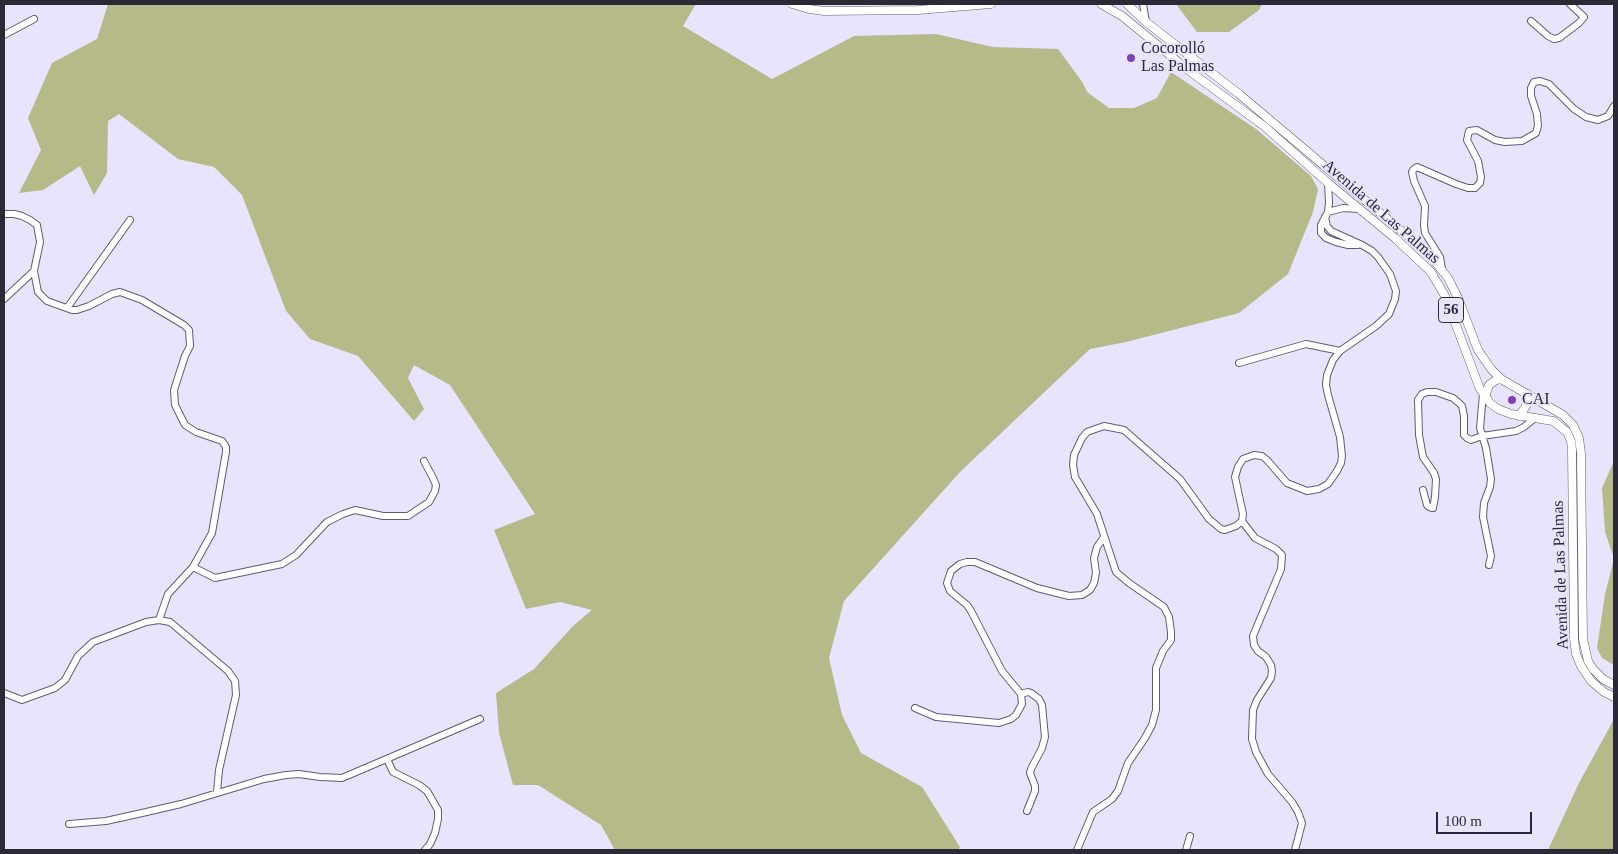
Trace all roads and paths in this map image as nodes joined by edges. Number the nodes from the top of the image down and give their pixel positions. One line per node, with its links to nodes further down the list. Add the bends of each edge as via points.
1 (792, 4): 2 (main road, via 824,11 918,10)
2 (985, 4)
3 (1100, 4): 12 (main road, Avenida de Las Palmas / 56, via 1122,16 1264,126)
4 (1127, 4): 9 (main road, Avenida de Las Palmas / 56)
5 (1143, 4): 9 (street)
6 (1570, 4): 8 (street, via 1584,17 1559,38 1548,36)
7 (34, 18): 10 (street)
8 (1531, 21)
9 (1146, 22): 17 (main road, Avenida de Las Palmas / 56, via 1239,94 1409,236)
10 (4, 35)
11 (1614, 106): 17 (street, via 1608,116 1598,120 1586,117 1549,84 1534,82 1531,96 1537,114 1536,133 1522,141 1505,142 1477,130 1469,131 1467,140 1478,162 1481,177 1475,188 1456,184 1417,167 1412,172 1425,206 1426,233 1440,256)
12 (1328, 183): 13 (main road, Avenida de Las Palmas / 56); 15 (street)
13 (1358, 209): 15 (street, via 1343,208); 25 (main road, Avenida de Las Palmas / 56, via 1396,239 1440,284)
14 (4, 214): 18 (street, via 14,214 37,225 40,242)
15 (1326, 215): 21 (street, via 1321,230 1323,236 1348,245 1362,245 1372,251 1390,274 1396,291 1389,314)
16 (130, 220): 20 (street)
17 (1442, 269): 23 (main road, Avenida de Las Palmas / 56, via 1458,298 1482,358)
18 (34, 271): 19 (street); 20 (street, via 38,292 46,302)
19 (4, 299)
20 (67, 308): 34 (street, via 77,310 120,292 142,300 189,330 190,346 174,390 175,406 185,425 222,442 226,447 212,533)
21 (1340, 351): 22 (street, via 1306,344); 31 (street, via 1330,366 1326,385 1340,437 1342,456 1338,471 1328,484 1307,491 1287,483 1262,456 1243,459 1235,477)
22 (1239, 363)
23 (1501, 379): 24 (main road, Avenida de Las Palmas / 56); 25 (main road, via 1489,386)
24 (1528, 394): 26 (main road, via 1526,406); 36 (main road, Avenida de Las Palmas / 56, via 1563,415 1579,438 1582,638 1593,669)
25 (1485, 396): 26 (main road, Avenida de Las Palmas, via 1504,412); 28 (street, via 1480,428)
26 (1519, 416): 27 (main road, Avenida de Las Palmas)
27 (1535, 418): 28 (street, via 1516,431); 39 (main road, Avenida de Las Palmas, via 1559,424 1571,441 1576,654 1591,681)
28 (1482, 436): 30 (street, via 1473,440 1465,437 1462,406 1453,398 1436,392 1421,396 1418,400 1419,435 1423,457 1436,479 1433,508 1427,505); 33 (street, via 1491,479 1482,512 1491,556)
29 (424, 462): 34 (street, via 436,485 435,491 429,502 408,516 383,516 355,510 327,522 296,555 282,564 215,578)
30 (1423, 490)
31 (1242, 521): 32 (street, via 1225,530 1214,524 1180,479 1124,430 1104,426 1087,432 1082,438 1073,465 1075,476 1097,514); 50 (street, via 1255,538 1282,555 1281,569 1254,636 1254,644 1266,657 1272,671 1253,710 1252,739 1268,774 1292,802 1302,822)
32 (1104, 537): 38 (street, via 1094,558 1094,582 1082,595 1069,596 1037,588 975,562 960,564 951,571 947,584 950,590 967,605 1002,671); 48 (street, via 1116,572 1164,607 1169,616 1171,640 1156,668 1156,710 1152,725 1128,763 1118,791 1093,812)
33 (1489, 565)
34 (193, 567): 35 (street, via 168,594)
35 (159, 620): 37 (street, via 93,642 78,656 65,680 55,688 22,700); 43 (street, via 170,622 236,681)
36 (1614, 685)
37 (4, 693)
38 (1021, 694): 40 (street, via 1022,704 1016,715 999,723 936,716); 44 (street, via 1028,692 1039,699 1045,737 1030,773 1035,791)
39 (1614, 697)
40 (915, 708)
41 (480, 718): 42 (street)
42 (386, 759): 43 (street, via 342,778 292,775); 47 (street, via 393,772 427,791 438,810 436,833)
43 (217, 792): 45 (street, via 181,804 106,821)
44 (1027, 811)
45 (69, 824)
46 (1190, 836): 49 (street)
47 (424, 850)
48 (1077, 850)
49 (1186, 850)
50 (1295, 850)

